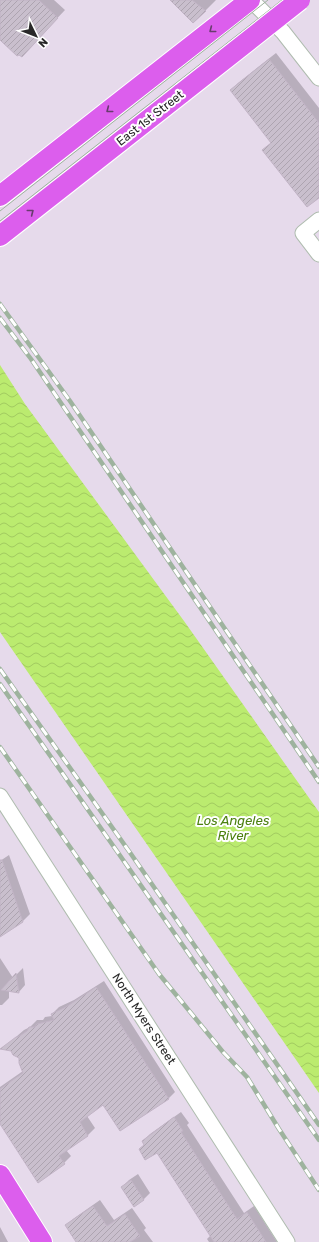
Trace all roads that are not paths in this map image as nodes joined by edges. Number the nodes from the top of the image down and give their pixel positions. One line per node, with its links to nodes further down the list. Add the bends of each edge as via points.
1 (300, 0): 6 (main road, East 1st Street, one-way to 1, bridge)
2 (254, 4): 3 (street, via 283,32); 4 (main road, one-way to 4)
3 (319, 78)
4 (0, 196)
5 (319, 220): 7 (street, via 303,233)
6 (0, 236)
7 (319, 254)
8 (0, 796): 11 (street, North Myers Street)
9 (3, 1185): 10 (main road)
10 (42, 1242)
11 (287, 1242)

